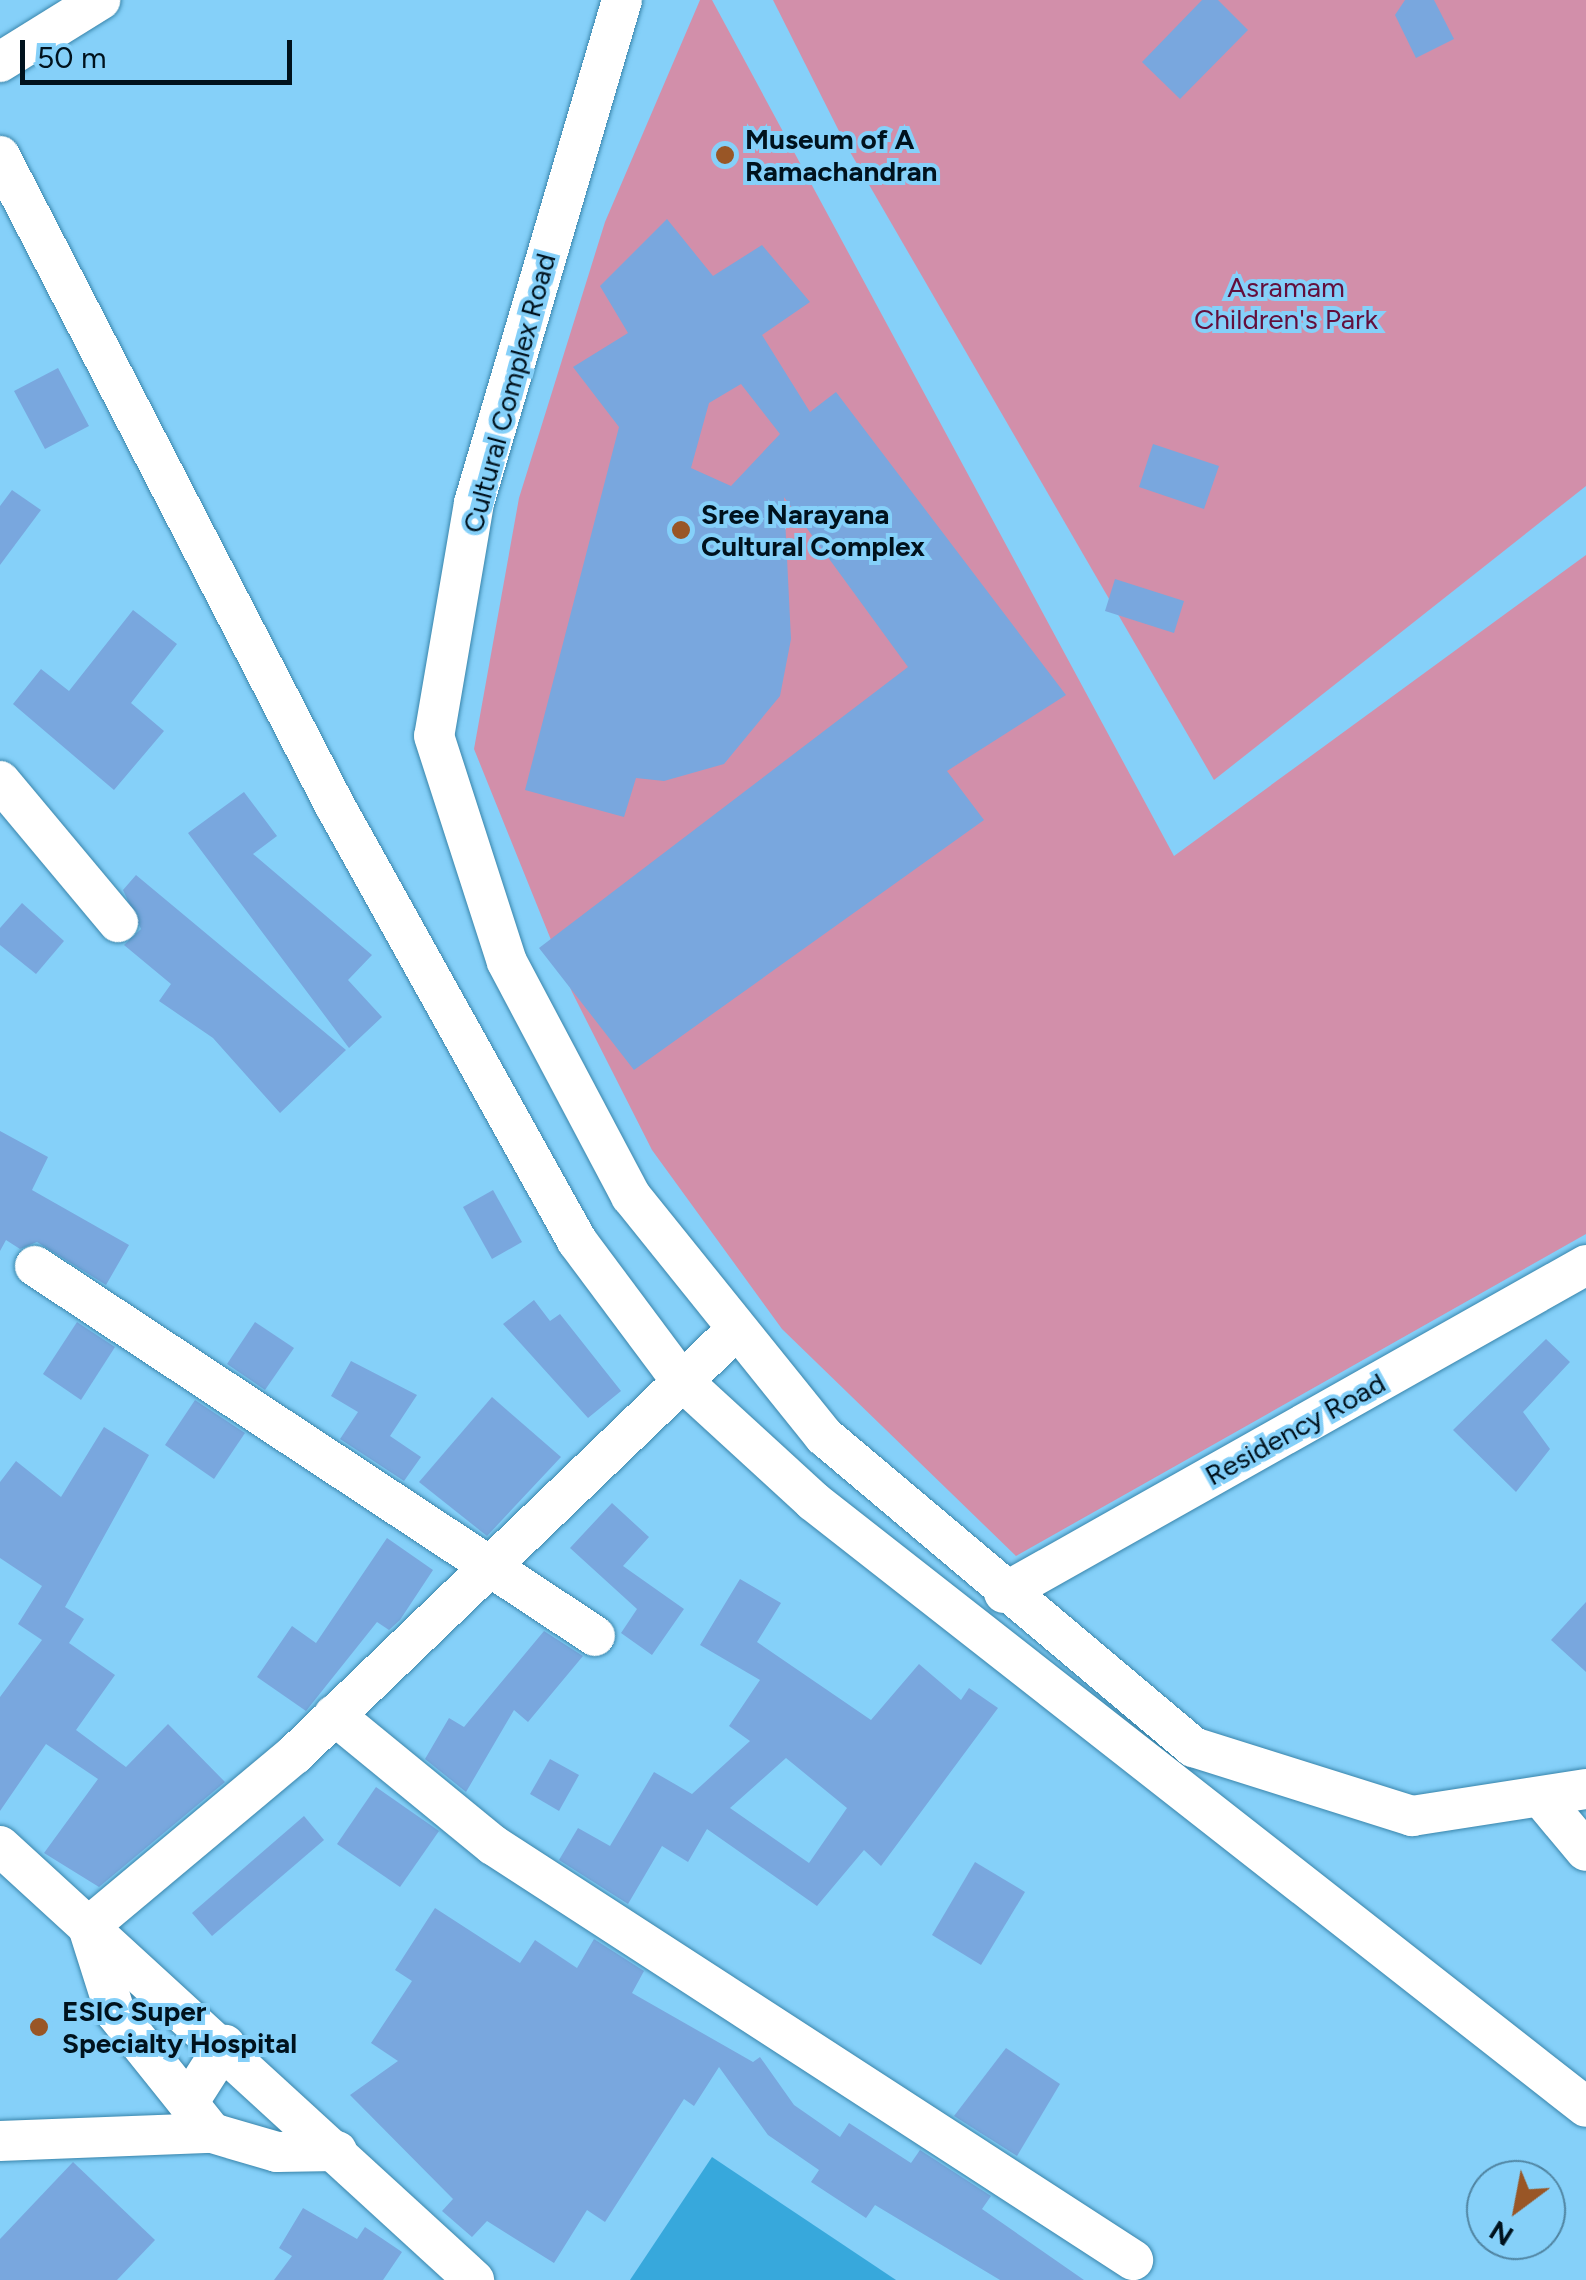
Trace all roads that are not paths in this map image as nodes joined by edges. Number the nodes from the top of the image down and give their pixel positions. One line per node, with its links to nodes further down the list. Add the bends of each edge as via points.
1 (100, 0): 3 (street)
2 (622, 0): 9 (street, Cultural Complex Road, via 474,503 434,736 508,962 632,1196)
3 (0, 62)
4 (0, 156): 10 (street, via 334,804 577,1241)
5 (0, 781): 6 (street)
6 (118, 922)
7 (1586, 1265): 12 (street, Residency Road)
8 (36, 1266): 11 (street)
9 (738, 1329): 10 (street); 12 (street, Cultural Complex Road, via 824,1436)
10 (679, 1378): 11 (street); 21 (street, via 827,1513)
11 (490, 1564): 13 (street); 14 (street)
12 (1004, 1592): 16 (street, Cultural Complex Road, via 1193,1747 1412,1816)
13 (594, 1636)
14 (334, 1715): 19 (street); 25 (street, via 509,1856)
15 (1586, 1789): 16 (street, Cultural Complex Road)
16 (1544, 1801): 18 (street)
17 (0, 1846): 19 (street)
18 (1586, 1852)
19 (88, 1927): 20 (street); 22 (street, via 115,2012)
20 (225, 2045): 22 (street); 24 (street)
21 (1586, 2107)
22 (200, 2118): 23 (street); 24 (street, via 277,2152)
23 (0, 2141)
24 (337, 2152): 26 (street)
25 (1133, 2260)
26 (474, 2280)

